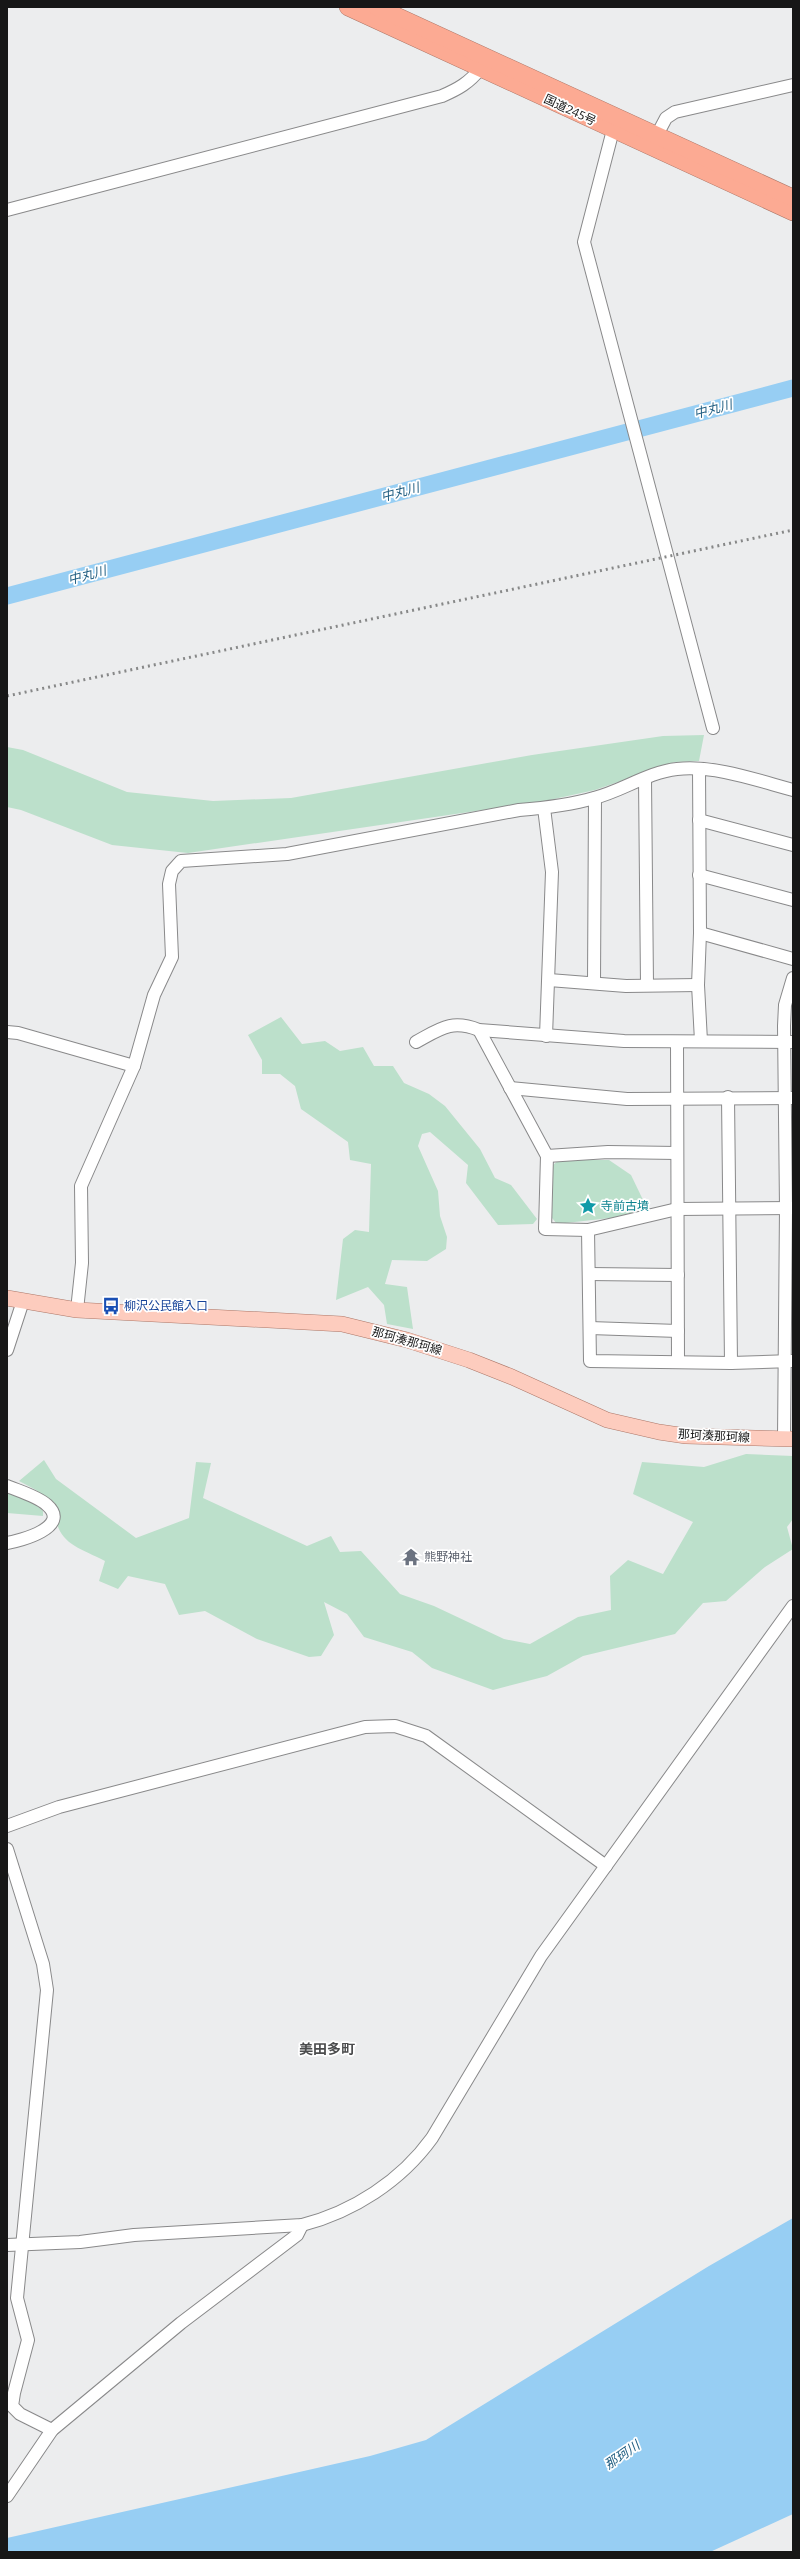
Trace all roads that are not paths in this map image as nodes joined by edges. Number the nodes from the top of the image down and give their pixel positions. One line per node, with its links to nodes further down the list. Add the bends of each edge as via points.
1 (348, 7): 3 (highway, 国道245号)
2 (377, 7): 6 (highway, 国道245号)
3 (480, 69): 5 (highway, 国道245号); 8 (street, via 472,80 442,96)
4 (793, 85): 6 (street, via 675,112 666,118)
5 (613, 130): 9 (highway, 国道245号); 10 (street, via 584,242)
6 (657, 135): 7 (highway, 国道245号)
7 (793, 198)
8 (7, 210)
9 (793, 212)
10 (713, 728)
11 (699, 769): 12 (street, via 676,769 654,774); 13 (street); 16 (street)
12 (646, 779): 14 (street); 25 (street)
13 (793, 790)
14 (595, 798): 15 (street); 24 (street)
15 (544, 808): 23 (street, via 552,872); 34 (street, via 519,810 287,854 181,860 172,871 169,884 172,957 154,995)
16 (699, 820): 17 (street); 18 (street)
17 (793, 845)
18 (699, 875): 19 (street); 20 (street)
19 (793, 900)
20 (700, 933): 21 (street); 26 (street)
21 (793, 959)
22 (793, 978): 31 (street, via 785,1005)
23 (549, 980): 24 (street); 29 (street)
24 (594, 982): 25 (street, via 626,986)
25 (647, 985): 26 (street)
26 (698, 985): 30 (street)
27 (479, 1030): 29 (street); 32 (street, via 462,1024 450,1024); 35 (street)
28 (7, 1032): 34 (street)
29 (546, 1036): 33 (street)
30 (701, 1041): 31 (street); 33 (street)
31 (788, 1041): 38 (street)
32 (416, 1042)
33 (677, 1042): 36 (street)
34 (134, 1066): 49 (street, via 81,1186 82,1263)
35 (510, 1088): 36 (street, via 627,1099); 40 (street)
36 (676, 1097): 37 (street); 39 (street)
37 (728, 1097): 38 (street); 41 (street)
38 (788, 1098): 42 (street)
39 (677, 1153): 40 (street, via 608,1152); 43 (street)
40 (547, 1156): 44 (street, via 545,1229)
41 (729, 1208): 42 (street); 43 (street); 55 (street)
42 (789, 1208): 54 (street)
43 (677, 1209): 44 (street); 46 (street)
44 (588, 1230): 45 (street)
45 (589, 1274): 46 (street); 50 (street)
46 (678, 1275): 51 (street)
47 (7, 1298): 48 (main road, 那珂湊那珂線)
48 (24, 1301): 49 (main road, 那珂湊那珂線); 52 (street)
49 (77, 1310): 56 (main road, 那珂湊那珂線, via 342,1324 407,1340 469,1360 607,1420 686,1436)
50 (590, 1328): 51 (street); 53 (street, via 590,1361)
51 (678, 1331): 53 (street)
52 (7, 1350)
53 (678, 1361): 55 (street)
54 (789, 1361): 55 (street); 56 (street)
55 (731, 1363)
56 (788, 1439)
57 (7, 1486): 58 (street, via 47,1505 52,1512 52,1519 40,1534 26,1540)
58 (7, 1543)
59 (793, 1606): 62 (street)
60 (7, 1826): 62 (street, via 59,1806 365,1727 395,1726 426,1736)
61 (7, 1849): 64 (street, via 48,1990)
62 (606, 1866): 63 (street, via 541,1956 421,2154 389,2183 365,2198 318,2221)
63 (302, 2225): 64 (street); 66 (street, via 297,2236 181,2323)
64 (24, 2244): 65 (street); 66 (street, via 18,2298 28,2340 12,2406 20,2414)
65 (7, 2245)
66 (52, 2430): 67 (street)
67 (7, 2496)

